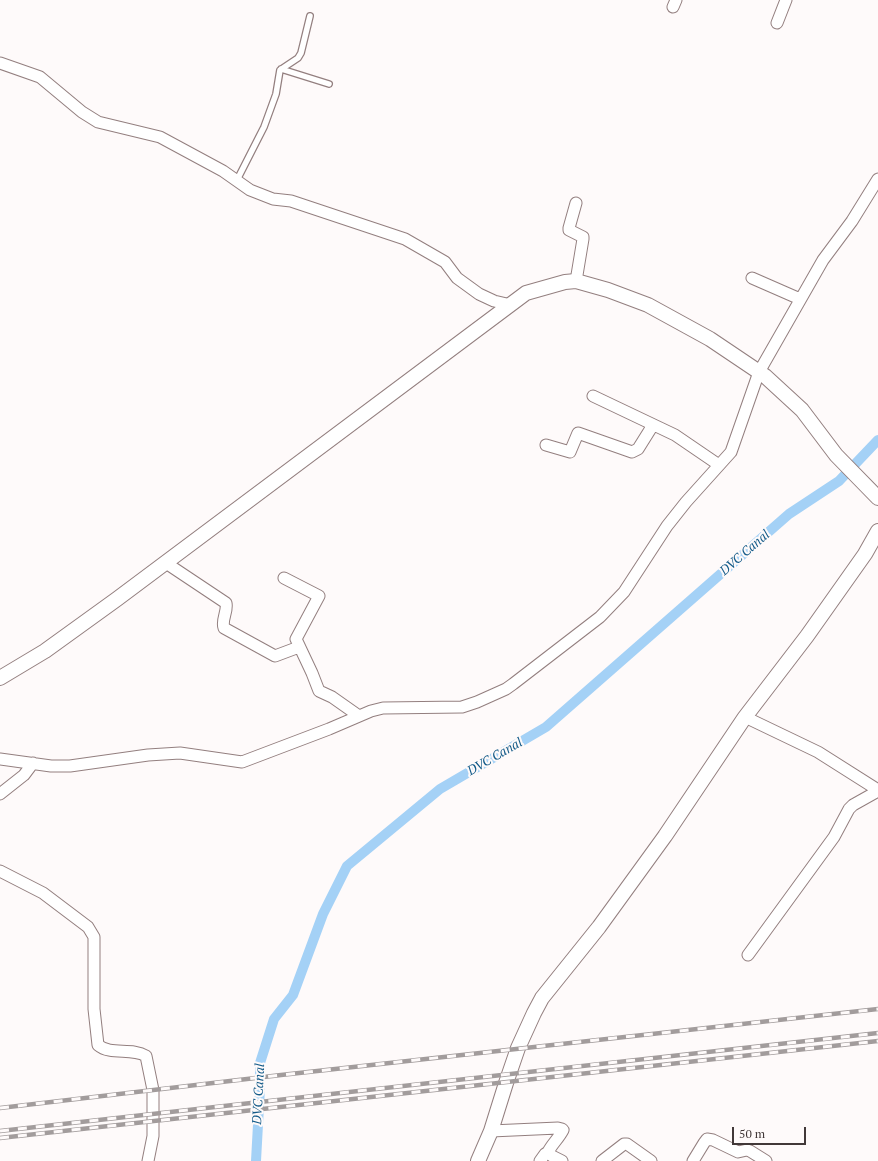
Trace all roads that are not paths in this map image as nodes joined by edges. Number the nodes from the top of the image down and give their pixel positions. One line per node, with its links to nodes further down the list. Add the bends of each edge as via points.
1 (786, 0): 3 (street)
2 (310, 16): 5 (lane, via 300,56)
3 (777, 23)
4 (0, 63): 8 (street, via 40,77 98,122 160,137)
5 (281, 69): 6 (lane); 8 (lane, via 276,94 264,127)
6 (329, 84)
7 (878, 179): 9 (street)
8 (236, 180): 14 (street, via 250,190 405,239 446,262 456,278 479,294)
9 (875, 192): 13 (street, via 823,260)
10 (576, 203): 12 (street, via 568,228 583,237)
11 (752, 278): 13 (street)
12 (576, 281): 14 (street, via 526,293); 15 (street, via 648,305 710,339)
13 (800, 299): 15 (street)
14 (511, 305): 22 (street)
15 (759, 372): 19 (street, via 732,450); 20 (street, via 802,410 836,455)
16 (593, 396): 17 (street)
17 (653, 425): 18 (street, via 638,449 632,452 578,433 570,452); 19 (street, via 680,438)
18 (546, 445)
19 (719, 465): 26 (street, via 667,526 624,592 609,608 506,689 462,707 383,708)
20 (874, 494)
21 (876, 538): 27 (street)
22 (166, 563): 24 (street, via 226,603 224,628 275,656); 25 (street, via 45,651)
23 (284, 578): 24 (street, via 319,596 296,638)
24 (299, 647): 26 (street, via 319,690)
25 (0, 678)
26 (358, 716): 29 (street, via 242,762 180,753 148,754 70,766)
27 (746, 717): 30 (street, via 818,752); 34 (street, via 599,927 542,998 518,1048)
28 (0, 759): 29 (street)
29 (33, 763): 31 (street, via 22,777)
30 (878, 790): 33 (street, via 849,809 834,837)
31 (0, 794)
32 (0, 871): 36 (street, via 43,893 88,927 94,937 94,1009 97,1043 108,1050 134,1051 146,1056 153,1090 153,1136)
33 (748, 955)
34 (491, 1131): 35 (street, via 562,1129 562,1133); 37 (street)
35 (548, 1152): 38 (street); 39 (street)
36 (148, 1161)
37 (478, 1161)
38 (540, 1161)
39 (562, 1161)
40 (602, 1161): 41 (street, via 624,1144)
41 (651, 1161)
42 (693, 1161): 43 (street, via 707,1139 738,1152 750,1150)
43 (766, 1161)

